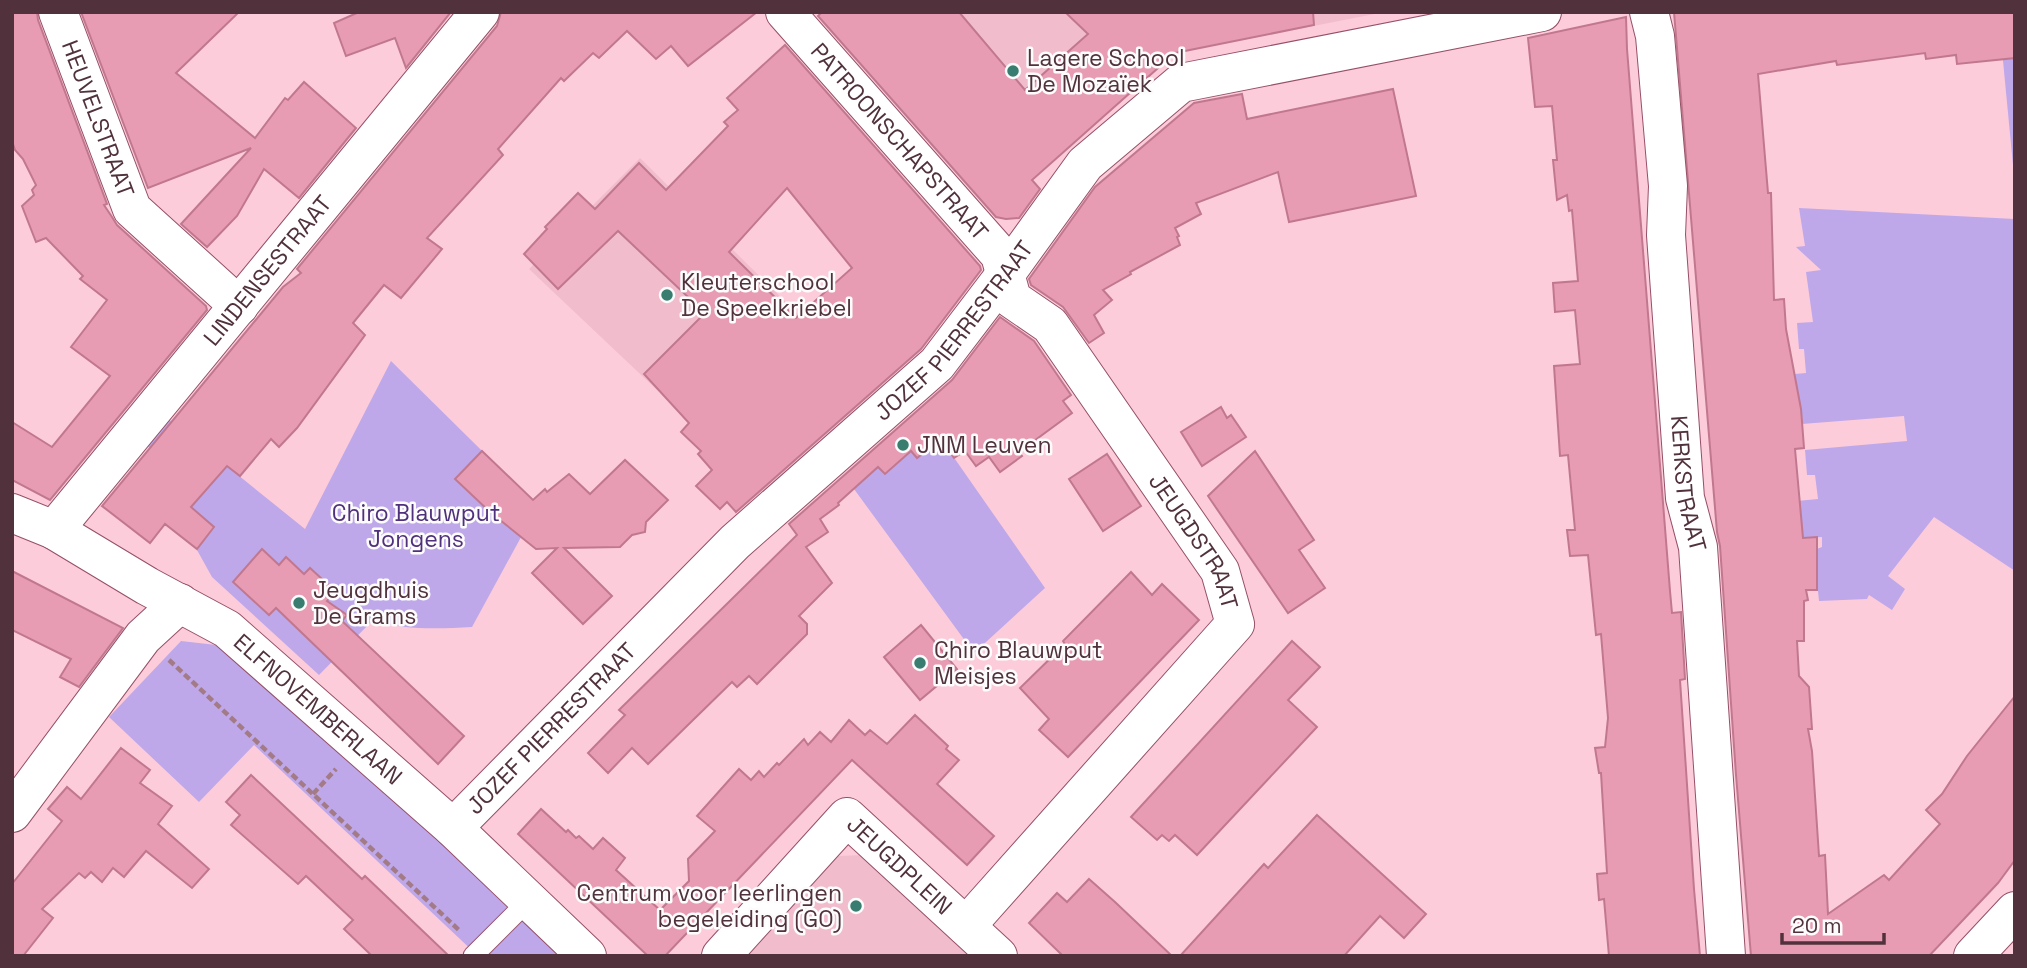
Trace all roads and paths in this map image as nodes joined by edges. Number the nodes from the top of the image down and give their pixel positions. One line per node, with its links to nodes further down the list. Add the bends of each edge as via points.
1 (58, 12): 7 (street, HEUVELSTRAAT, via 132,209)
2 (480, 12): 7 (street, LINDENSESTRAAT)
3 (785, 12): 6 (street, PATROONSCHAPSTRAAT, via 1000,256)
4 (1542, 12): 6 (street, JOZEF PIERRESTRAAT, via 1181,83 1085,164)
5 (1648, 12): 21 (street, KERKSTRAAT, via 1655,36 1668,186 1666,235 1685,499 1698,547)
6 (1004, 276): 13 (street, JOZEF PIERRESTRAAT, via 937,364 735,542); 16 (street, JEUGDSTRAAT, via 1012,299 1049,326 1220,571 1234,624)
7 (239, 306): 9 (street, LINDENSESTRAAT)
8 (12, 513): 9 (street, ELFNOVEMBERLAAN)
9 (54, 530): 10 (street, ELFNOVEMBERLAAN)
10 (180, 603): 11 (street); 13 (street, ELFNOVEMBERLAAN, via 227,629)
11 (143, 636): 12 (street); 17 (path)
12 (12, 813)
13 (453, 828): 14 (street, ELFNOVEMBERLAAN)
14 (529, 900): 17 (lane); 18 (street, ELFNOVEMBERLAAN)
15 (2015, 911): 22 (street)
16 (966, 926): 19 (street, JEUGDPLEIN, via 846,817); 20 (street, JEUGDPLEIN)
17 (476, 952)
18 (587, 956)
19 (721, 956)
20 (998, 956)
21 (1726, 956)
22 (1973, 956)

